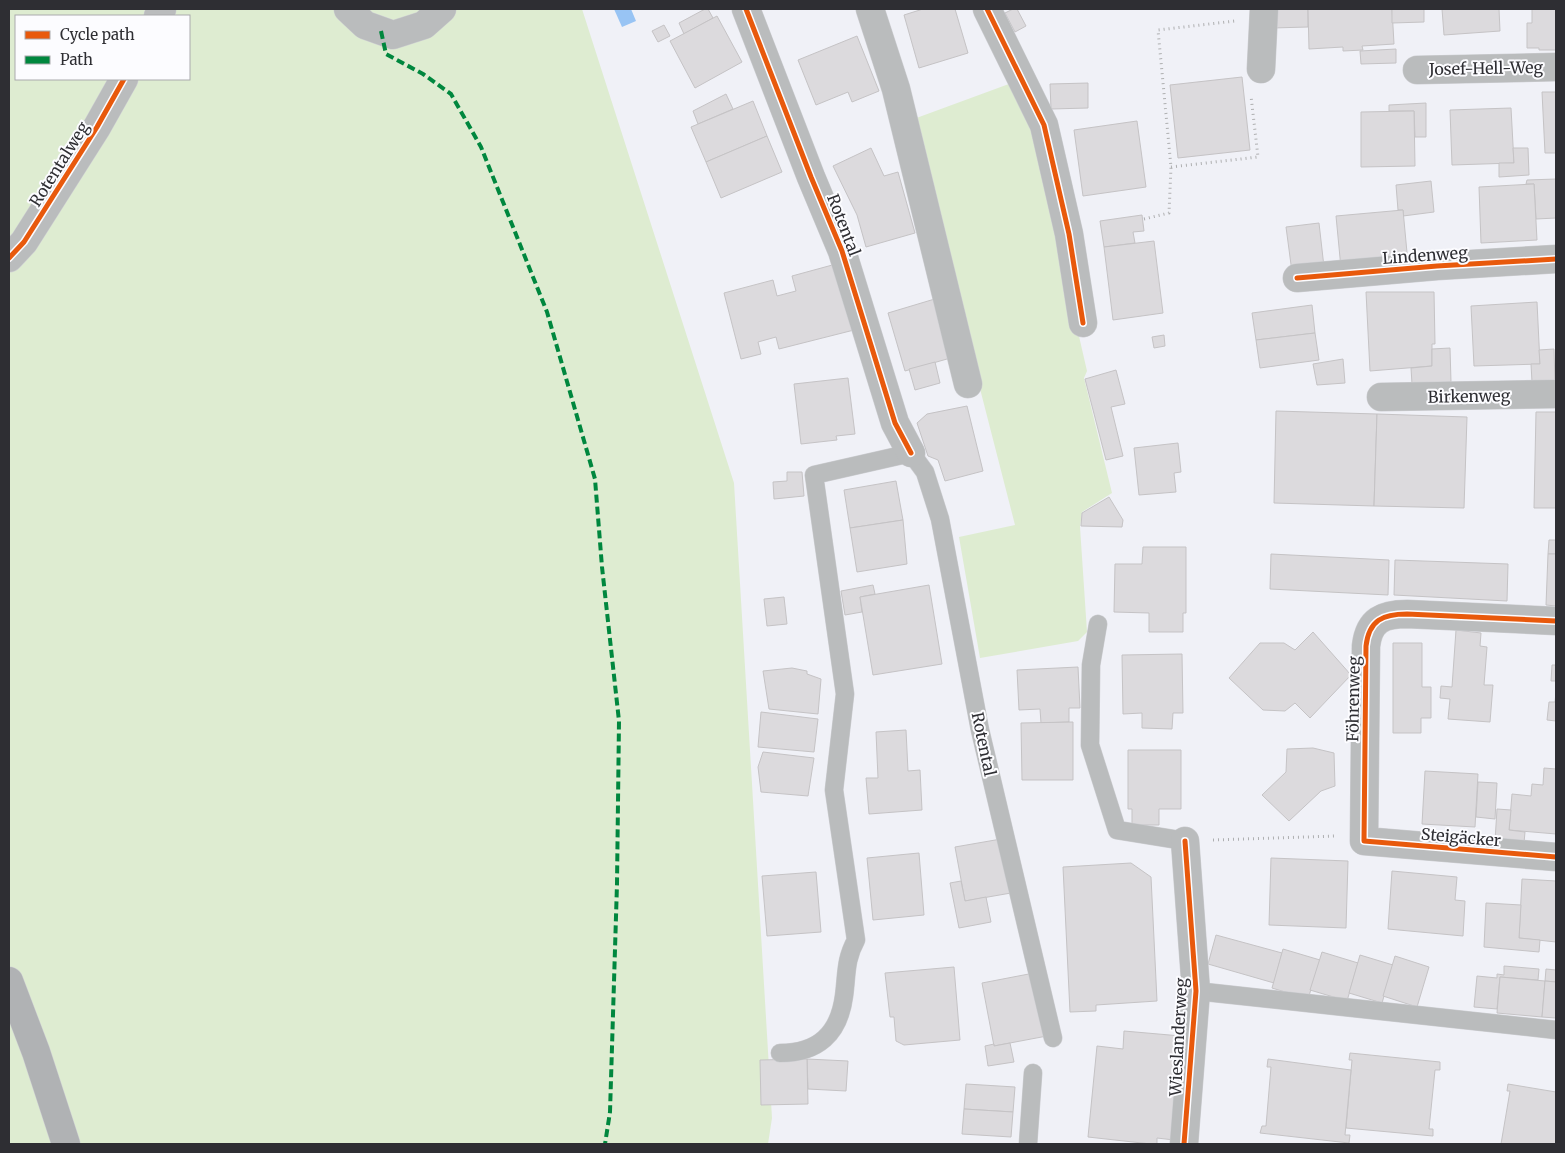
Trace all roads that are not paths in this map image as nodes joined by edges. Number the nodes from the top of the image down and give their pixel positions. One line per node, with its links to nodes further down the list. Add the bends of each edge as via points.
1 (348, 9): 2 (street, via 365,25 394,35 424,26)
2 (442, 9)
3 (746, 9): 18 (street, Rotental, via 842,250 895,422)
4 (870, 9): 15 (street, via 896,89)
5 (988, 9): 14 (street, via 1044,125 1069,234)
6 (1263, 14): 8 (street)
7 (1556, 66): 9 (street, Josef-Hell-Weg)
8 (1261, 69)
9 (1417, 70)
10 (123, 80): 11 (street, Rotentalweg, via 24,242)
11 (9, 258)
12 (1556, 258): 13 (street, Lindenweg)
13 (1297, 278)
14 (1083, 323)
15 (968, 384)
16 (1556, 394): 17 (street, Birkenweg)
17 (1381, 397)
18 (911, 453): 27 (lane, Rotental, via 925,472 940,519 980,730); 28 (lane, via 814,475 845,694 834,790 856,940 846,964 844,998 834,1027 811,1049)
19 (1556, 621): 22 (street, Föhrenweg, via 1408,614 1391,615 1376,622 1368,634 1366,646)
20 (1098, 624): 21 (lane, Wieslanderweg, via 1091,665 1090,745 1117,830)
21 (1185, 841): 25 (street, Wieslanderweg)
22 (1364, 841): 23 (street, Steigäcker)
23 (1556, 857)
24 (9, 981): 30 (main road)
25 (1196, 991): 26 (lane, Wieslanderweg); 32 (street, Wieslanderweg)
26 (1556, 1030)
27 (1053, 1038)
28 (780, 1053)
29 (1033, 1073): 31 (lane)
30 (66, 1144)
31 (1028, 1144)
32 (1184, 1144)

